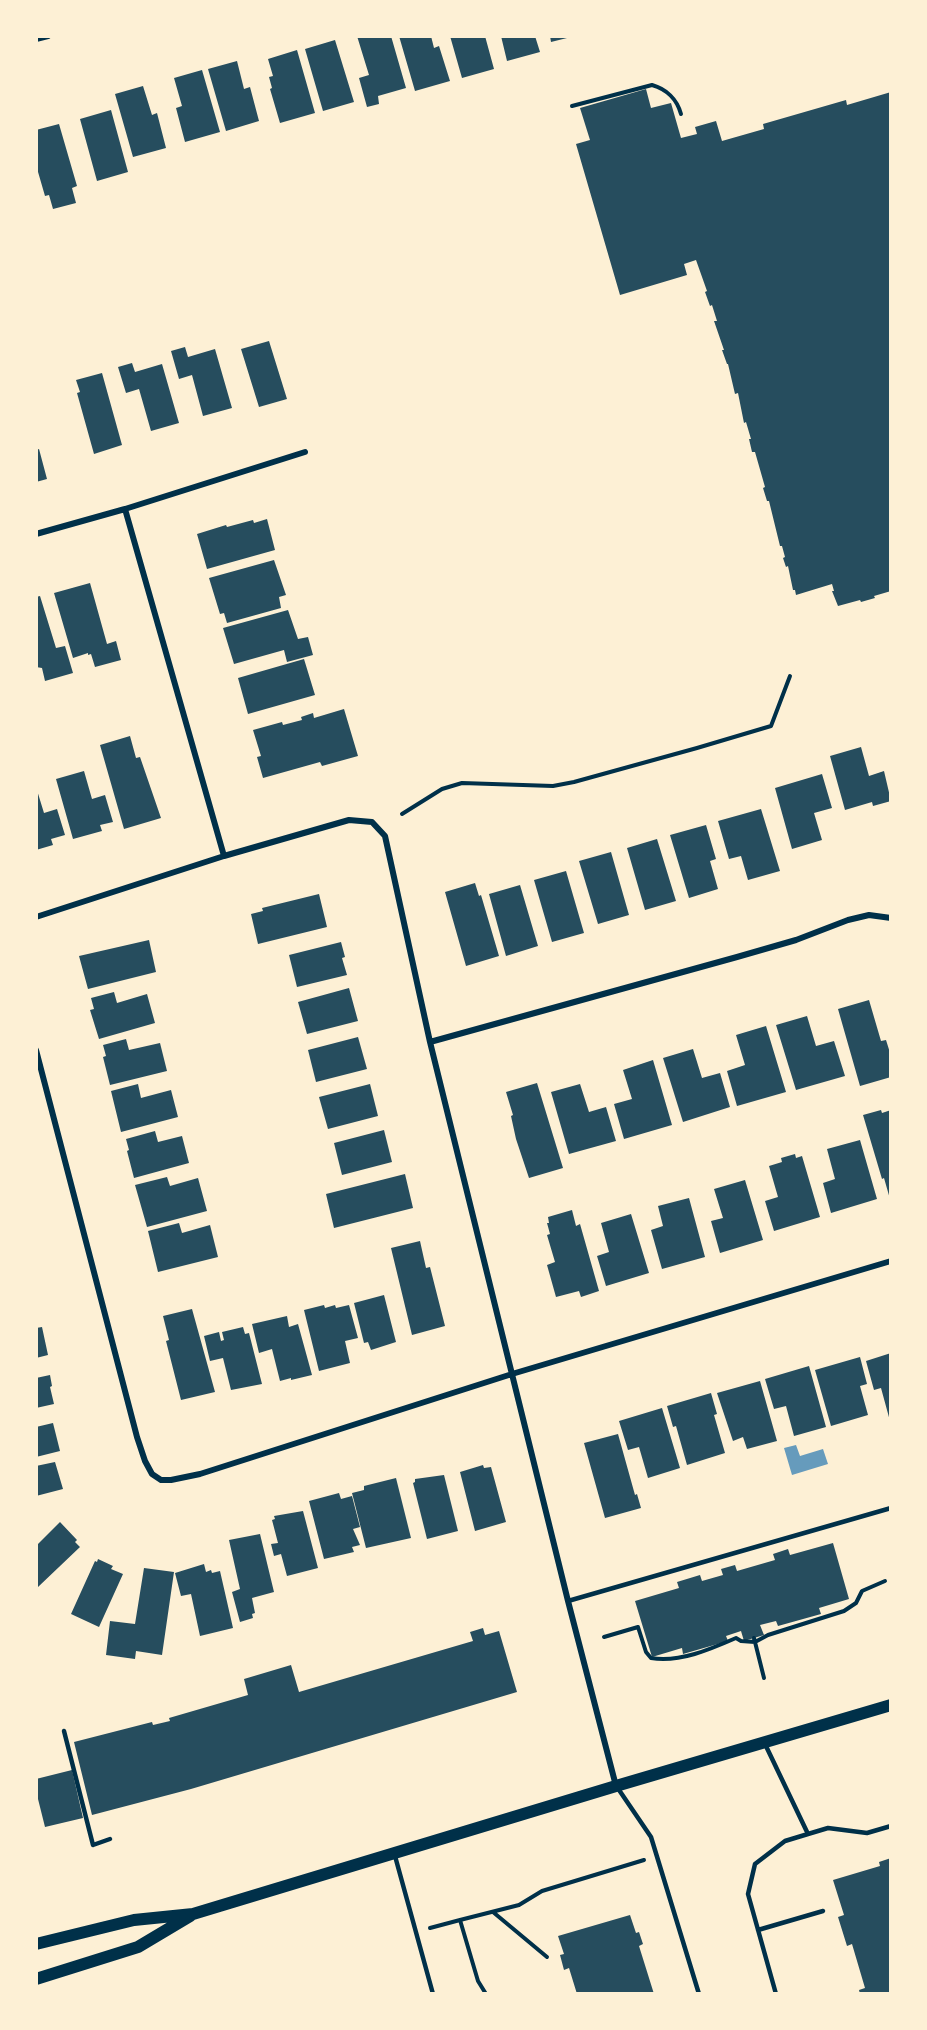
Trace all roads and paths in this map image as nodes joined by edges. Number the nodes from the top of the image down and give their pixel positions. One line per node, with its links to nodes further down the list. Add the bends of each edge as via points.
1 (48, 36): 2 (street)
2 (36, 39)
3 (572, 106): 4 (path, via 652,85 671,96)
4 (681, 114)
5 (305, 452): 6 (street)
6 (124, 509): 7 (street); 10 (street)
7 (36, 534)
8 (790, 676): 9 (path, via 771,726 553,786 462,783 442,789)
9 (402, 814)
10 (224, 856): 11 (street); 13 (street, via 350,820 372,822 385,836)
11 (36, 917)
12 (891, 918): 13 (street, via 869,915 848,920 796,940)
13 (430, 1042): 16 (street)
14 (36, 1050): 16 (street, via 137,1437 152,1474 161,1480 171,1480 228,1466)
15 (891, 1261): 16 (street)
16 (512, 1374): 19 (street)
17 (891, 1508): 19 (lane)
18 (885, 1581): 21 (path, via 862,1591 856,1603 844,1611)
19 (568, 1601): 26 (street)
20 (604, 1637): 21 (path, via 638,1627 646,1652 659,1660 720,1646 736,1638)
21 (754, 1640): 22 (path)
22 (764, 1678)
23 (891, 1705): 25 (main road)
24 (64, 1731): 29 (lane, via 93,1845)
25 (764, 1742): 26 (main road); 28 (lane)
26 (616, 1786): 30 (main road); 31 (lane, via 651,1837)
27 (891, 1826): 28 (lane, via 867,1833 828,1828)
28 (808, 1834): 36 (lane, via 785,1841 755,1864 748,1894)
29 (110, 1839)
30 (394, 1853): 34 (main road); 37 (lane)
31 (657, 1856): 32 (path, via 542,1891 519,1905); 43 (lane)
32 (492, 1911): 35 (path); 39 (path)
33 (823, 1911): 36 (lane)
34 (194, 1914): 38 (main road, via 134,1920); 40 (main road, via 138,1947)
35 (460, 1920): 37 (path); 42 (path, via 478,1981)
36 (758, 1930): 44 (lane)
37 (416, 1932): 41 (lane)
38 (36, 1944)
39 (547, 1957)
40 (36, 1979)
41 (434, 1994)
42 (486, 1994)
43 (699, 1994)
44 (776, 1994)

